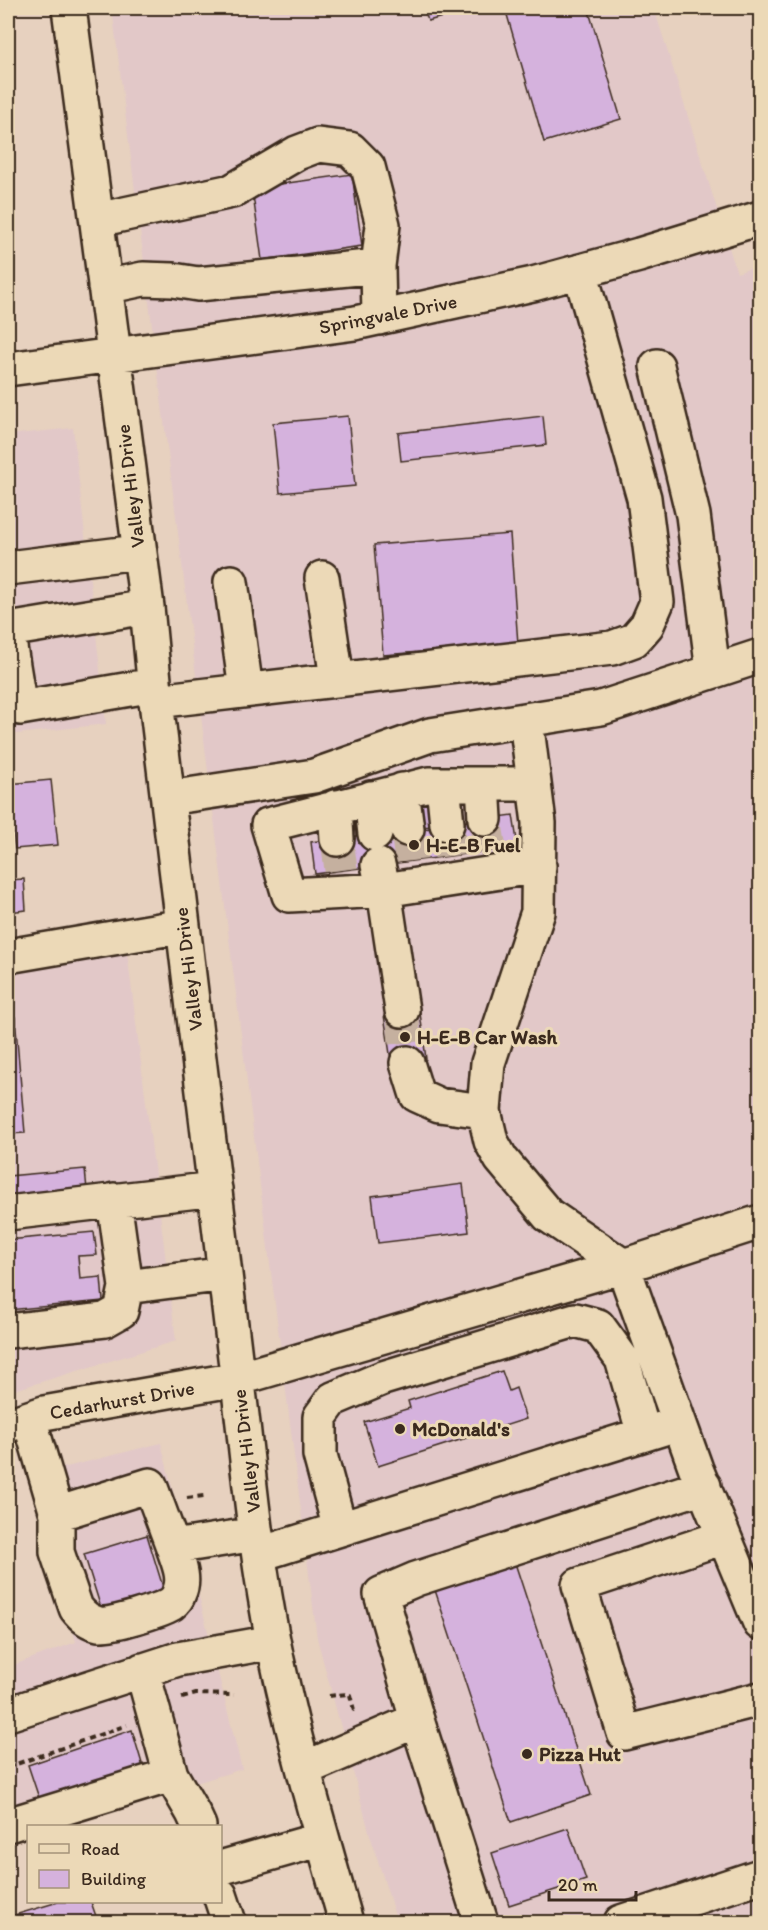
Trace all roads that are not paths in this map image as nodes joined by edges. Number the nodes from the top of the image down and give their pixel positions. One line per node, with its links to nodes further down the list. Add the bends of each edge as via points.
1 (69, 8): 3 (street, Valley Hi Drive)
2 (760, 218): 5 (street, Springvale Drive)
3 (97, 220): 4 (street, via 232,191 318,145 350,148 368,167 383,225); 6 (street, Valley Hi Drive)
4 (378, 266): 6 (street, via 198,284 143,279); 7 (street)
5 (580, 271): 7 (street, Springvale Drive); 20 (street, via 644,498 657,602 646,625 634,640 612,648)
6 (105, 287): 8 (street, Valley Hi Drive)
7 (379, 318): 8 (street, Springvale Drive)
8 (115, 355): 10 (street, Springvale Drive); 11 (street, Valley Hi Drive)
9 (657, 366): 19 (street, via 693,515)
10 (8, 369)
11 (138, 552): 12 (street); 15 (street, Valley Hi Drive)
12 (8, 568)
13 (322, 578): 20 (street)
14 (231, 582): 21 (street)
15 (147, 607): 16 (street); 22 (street, Valley Hi Drive)
16 (8, 630)
17 (8, 635): 22 (street, via 20,708)
18 (760, 656): 19 (street)
19 (713, 671): 23 (street, via 601,708)
20 (336, 680): 21 (street)
21 (246, 690): 22 (street)
22 (155, 693): 29 (street, Valley Hi Drive)
23 (526, 720): 24 (street, via 430,735 314,776); 27 (street)
24 (260, 784): 29 (street); 31 (street)
25 (443, 784): 26 (street); 28 (street); 34 (street)
26 (483, 784): 27 (street); 32 (street)
27 (534, 784): 37 (street)
28 (402, 790): 30 (street); 35 (street)
29 (168, 798): 38 (street, Valley Hi Drive)
30 (371, 798): 33 (street); 36 (street)
31 (267, 825): 33 (street); 33 (street, via 289,895)
32 (490, 847): 34 (street); 37 (street)
33 (340, 852): 36 (street)
34 (451, 853): 35 (street)
35 (411, 858): 36 (street)
36 (379, 863): 40 (street)
37 (539, 866): 42 (street, via 538,912 488,1063)
38 (183, 926): 39 (street); 43 (street, Valley Hi Drive)
39 (8, 956)
40 (402, 1010)
41 (407, 1064): 42 (street, via 417,1095 439,1105)
42 (484, 1111): 47 (street, via 491,1141 501,1159 548,1215)
43 (215, 1189): 44 (street); 48 (street, Valley Hi Drive)
44 (114, 1200): 45 (street); 50 (street)
45 (8, 1213)
46 (760, 1222): 47 (street, Cedarhurst Drive)
47 (623, 1266): 49 (street, Cedarhurst Drive); 55 (street)
48 (225, 1274): 50 (street); 53 (street, Valley Hi Drive)
49 (569, 1283): 51 (street); 53 (street, Cedarhurst Drive)
50 (126, 1287): 52 (street, via 121,1311 105,1320)
51 (575, 1320): 56 (street, via 598,1326 622,1359); 59 (street, via 383,1378 333,1399 320,1417 320,1455)
52 (8, 1331)
53 (237, 1379): 54 (street, Cedarhurst Drive); 61 (street, Valley Hi Drive)
54 (18, 1421): 58 (street)
55 (680, 1423): 56 (street); 57 (street)
56 (644, 1434): 59 (street)
57 (704, 1486): 60 (street); 68 (street, via 416,1579 381,1594)
58 (57, 1514): 62 (street, via 150,1485); 62 (street, via 57,1552 76,1608 101,1625 173,1603 182,1580)
59 (340, 1529): 61 (street)
60 (724, 1537): 63 (street); 66 (street, via 579,1585 624,1733)
61 (258, 1544): 62 (street); 64 (street, Valley Hi Drive)
62 (173, 1547)
63 (760, 1623)
64 (273, 1642): 65 (street, via 195,1655); 69 (street, Valley Hi Drive)
65 (142, 1670): 67 (street); 70 (street)
66 (760, 1699)
67 (8, 1714)
68 (417, 1720): 69 (street); 80 (street)
69 (304, 1769): 73 (street, Valley Hi Drive)
70 (171, 1775): 71 (street); 72 (street)
71 (8, 1825)
72 (197, 1825)
73 (322, 1839): 74 (street); 79 (street, Valley Hi Drive)
74 (222, 1867)
75 (760, 1876): 77 (street)
76 (222, 1901): 78 (street)
77 (667, 1915): 81 (street)
78 (229, 1923)
79 (346, 1923)
80 (481, 1923)
81 (621, 1923)

